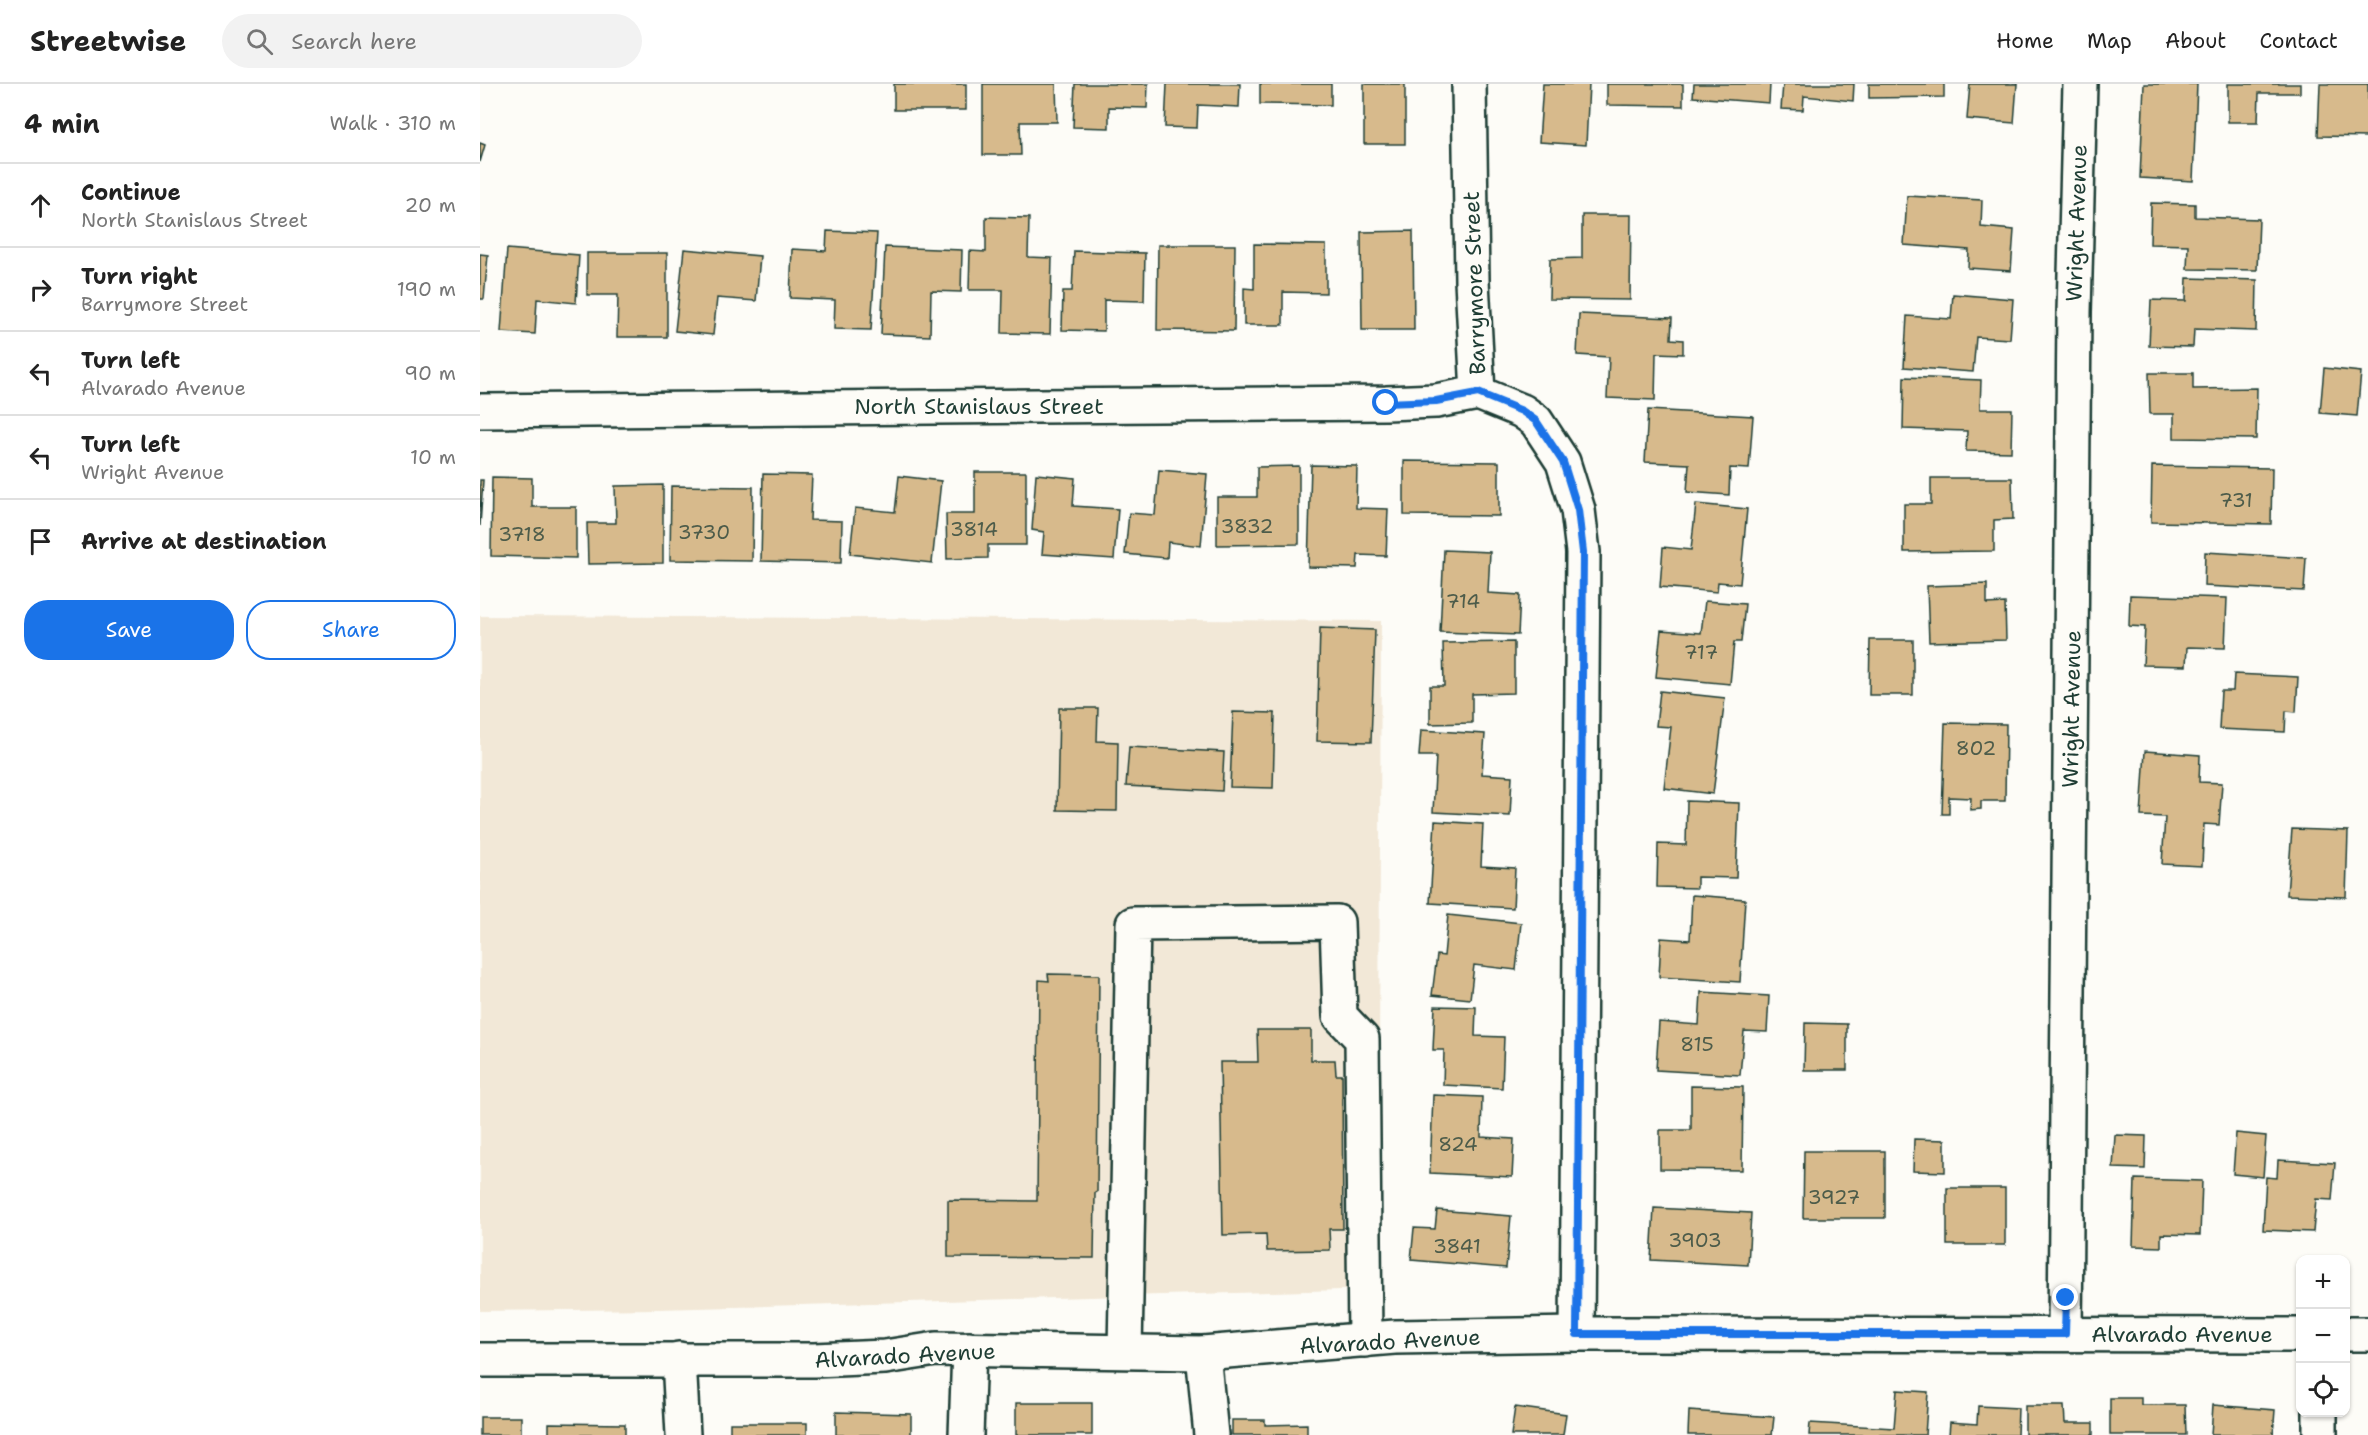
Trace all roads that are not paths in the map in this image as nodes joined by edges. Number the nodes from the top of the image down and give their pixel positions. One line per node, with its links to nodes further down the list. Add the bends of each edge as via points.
1 (1469, 84): 3 (street, Barrymore Street)
2 (2080, 84): 6 (street, Wright Avenue, via 2074,312)
3 (1478, 393): 4 (street, North Stanislaus Street, via 1436,401 1386,403); 5 (street, Barrymore Street, via 1536,421 1563,462 1578,510 1583,552)
4 (480, 411)
5 (1577, 1334): 6 (street, Alvarado Avenue); 10 (street, Alvarado Avenue)
6 (2065, 1334): 9 (street, Alvarado Avenue)
7 (2350, 1334): 8 (street)
8 (2368, 1334)
9 (2296, 1335)
10 (1365, 1340): 12 (street, via 1362,1039 1340,1016 1337,922 1133,924); 13 (street, Alvarado Avenue)
11 (969, 1349): 12 (street, Alvarado Avenue); 14 (street, Alvarado Avenue, via 814,1360); 18 (street)
12 (1125, 1351): 13 (street, Alvarado Avenue)
13 (1203, 1353): 19 (street)
14 (679, 1359): 15 (street, Alvarado Avenue); 17 (street)
15 (480, 1360)
16 (2320, 1417): 20 (street)
17 (683, 1435)
18 (966, 1435)
19 (1211, 1435)
20 (2320, 1435)

